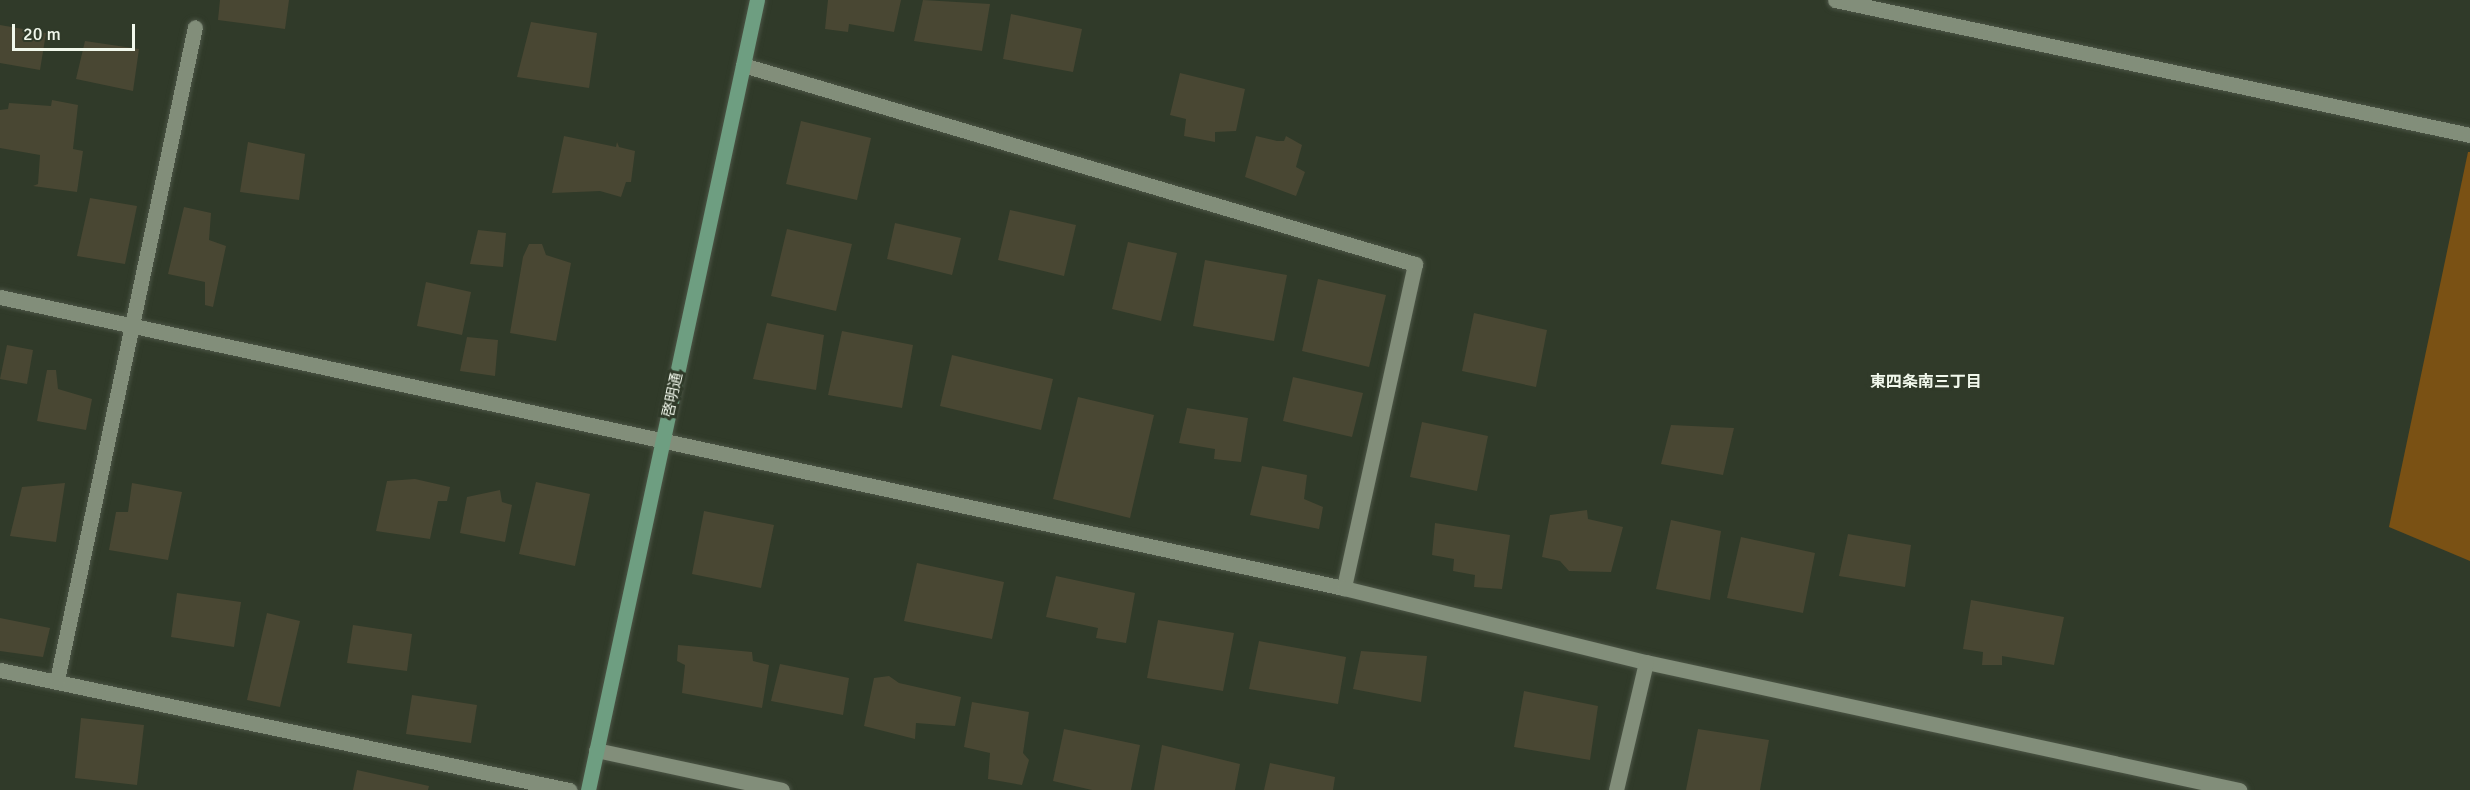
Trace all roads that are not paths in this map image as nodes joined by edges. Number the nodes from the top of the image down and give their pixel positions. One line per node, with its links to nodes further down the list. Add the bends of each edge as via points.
1 (758, 0): 4 (street, 啓明通)
2 (1835, 0): 5 (street)
3 (195, 27): 7 (street)
4 (743, 65): 8 (street, 啓明通); 9 (street, via 1415,264)
5 (2470, 135)
6 (0, 297): 7 (street)
7 (132, 324): 8 (street); 12 (street)
8 (663, 441): 9 (street); 13 (street, 啓明通)
9 (1344, 588): 10 (street)
10 (1646, 662): 17 (street); 18 (street)
11 (0, 670): 12 (street)
12 (57, 680): 14 (street)
13 (596, 750): 15 (street, 啓明通); 16 (street)
14 (569, 790)
15 (588, 790)
16 (782, 790)
17 (1616, 790)
18 (2239, 790)

